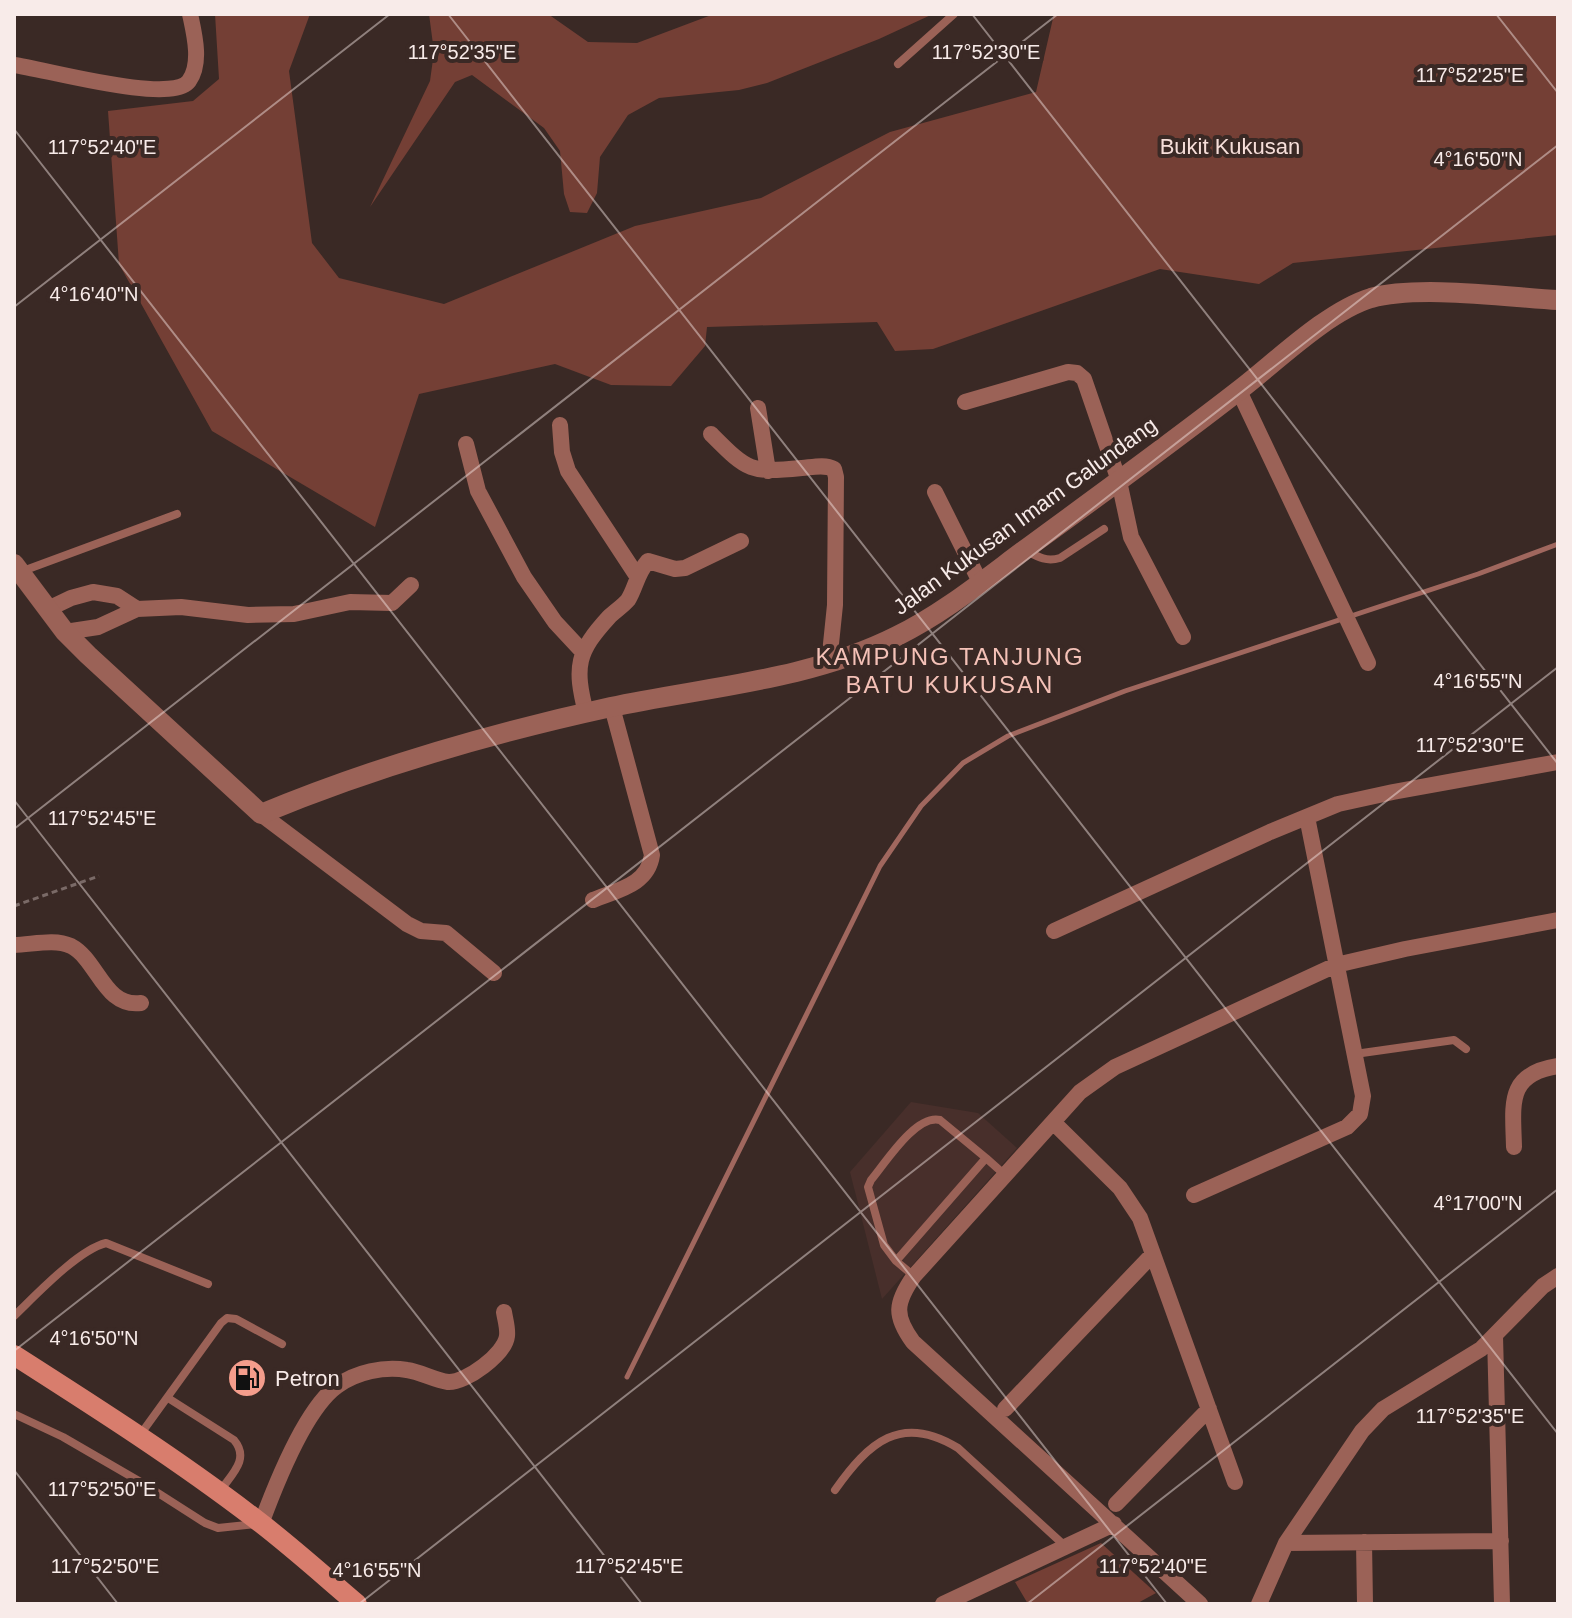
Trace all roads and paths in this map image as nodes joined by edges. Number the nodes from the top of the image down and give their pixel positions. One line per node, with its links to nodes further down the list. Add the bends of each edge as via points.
1 (190, 14): 4 (street, via 194,69 182,87 104,84)
2 (954, 14): 3 (lane)
3 (898, 64)
4 (14, 65)
5 (1558, 300): 6 (street, Jalan Kukusan Imam Galundang, via 1452,294 1376,297 1330,319)
6 (1239, 391): 13 (street, Jalan Kukusan Imam Galundang); 29 (street)
7 (965, 402): 13 (street, via 1077,373 1084,379)
8 (758, 408): 12 (street)
9 (560, 425): 20 (street, via 568,471)
10 (711, 434): 12 (street, via 749,468)
11 (466, 444): 27 (street, via 478,491 524,577)
12 (768, 471): 28 (street, via 831,466 836,473)
13 (1119, 481): 18 (street, Jalan Kukusan Imam Galundang); 26 (street, via 1131,537)
14 (935, 492): 21 (street)
15 (177, 514): 19 (lane)
16 (1104, 529): 18 (lane, via 1060,558 1041,559)
17 (741, 541): 20 (street, via 685,568 648,561)
18 (1024, 550): 21 (street, Jalan Kukusan Imam Galundang)
19 (17, 568): 23 (street)
20 (637, 576): 27 (street, via 629,598)
21 (980, 582): 28 (street, Jalan Kukusan Imam Galundang, via 897,637)
22 (411, 585): 24 (street, via 392,603 350,602 294,614)
23 (48, 609): 24 (street, via 93,592 117,596); 25 (street)
24 (137, 609): 25 (street, via 98,627)
25 (65, 632): 33 (street)
26 (1183, 637)
27 (582, 651): 31 (street, via 578,666)
28 (829, 663): 30 (street, Jalan Kukusan Imam Galundang)
29 (1368, 663)
30 (612, 707): 31 (street, Jalan Kukusan Imam Galundang); 36 (street, via 651,866 641,880)
31 (586, 713): 33 (street, Jalan Kukusan Imam Galundang, via 362,774)
32 (1558, 762): 34 (street, via 1338,804)
33 (261, 814): 42 (street, via 407,924 446,933)
34 (1307, 817): 39 (street); 41 (street)
35 (99, 876): 37 (path)
36 (593, 900)
37 (14, 906)
38 (1558, 920): 41 (street)
39 (1054, 931)
40 (14, 945): 43 (street, via 72,946 119,999)
41 (1336, 965): 45 (street); 47 (street, via 1115,1067 1080,1092)
42 (494, 973)
43 (141, 1003)
44 (1466, 1049): 45 (lane, via 1454,1040)
45 (1354, 1054): 51 (street, via 1363,1096 1360,1114 1347,1127)
46 (1558, 1066): 48 (street, via 1527,1075 1517,1087)
47 (1053, 1122): 50 (street); 52 (street, via 1131,1202)
48 (1514, 1147)
49 (986, 1158): 50 (lane); 53 (lane); 53 (lane, via 940,1120 918,1124 868,1187 884,1245)
50 (1005, 1175): 54 (street)
51 (1194, 1195)
52 (1153, 1254): 63 (street); 64 (street)
53 (896, 1261): 54 (lane)
54 (914, 1276): 72 (street, via 902,1293 898,1312 913,1342)
55 (1558, 1276): 59 (street)
56 (208, 1284): 58 (lane, via 106,1243 54,1278)
57 (504, 1312): 71 (street, via 507,1337 500,1352 461,1381 382,1370 361,1373 336,1387 312,1412)
58 (14, 1316)
59 (1495, 1336): 73 (street); 75 (street, via 1383,1409 1362,1431)
60 (282, 1344): 62 (lane, via 227,1318)
61 (14, 1355): 66 (main road)
62 (168, 1398): 66 (lane); 69 (lane, via 234,1440 243,1453)
63 (1005, 1409)
64 (1209, 1409): 67 (street); 70 (street)
65 (14, 1414): 71 (lane, via 63,1437 205,1523 218,1528)
66 (140, 1436): 69 (main road)
67 (1235, 1482)
68 (835, 1490): 76 (lane, via 875,1444 906,1431 919,1432 958,1448)
69 (219, 1492): 71 (main road)
70 (1116, 1504)
71 (261, 1524): 77 (main road)
72 (1114, 1524): 76 (street); 79 (street)
73 (1501, 1541): 74 (street); 82 (street)
74 (1364, 1542): 75 (street); 81 (street)
75 (1286, 1543): 80 (street)
76 (1066, 1547): 78 (street)
77 (357, 1604)
78 (943, 1604)
79 (1200, 1604)
80 (1259, 1604)
81 (1365, 1604)
82 (1502, 1604)

